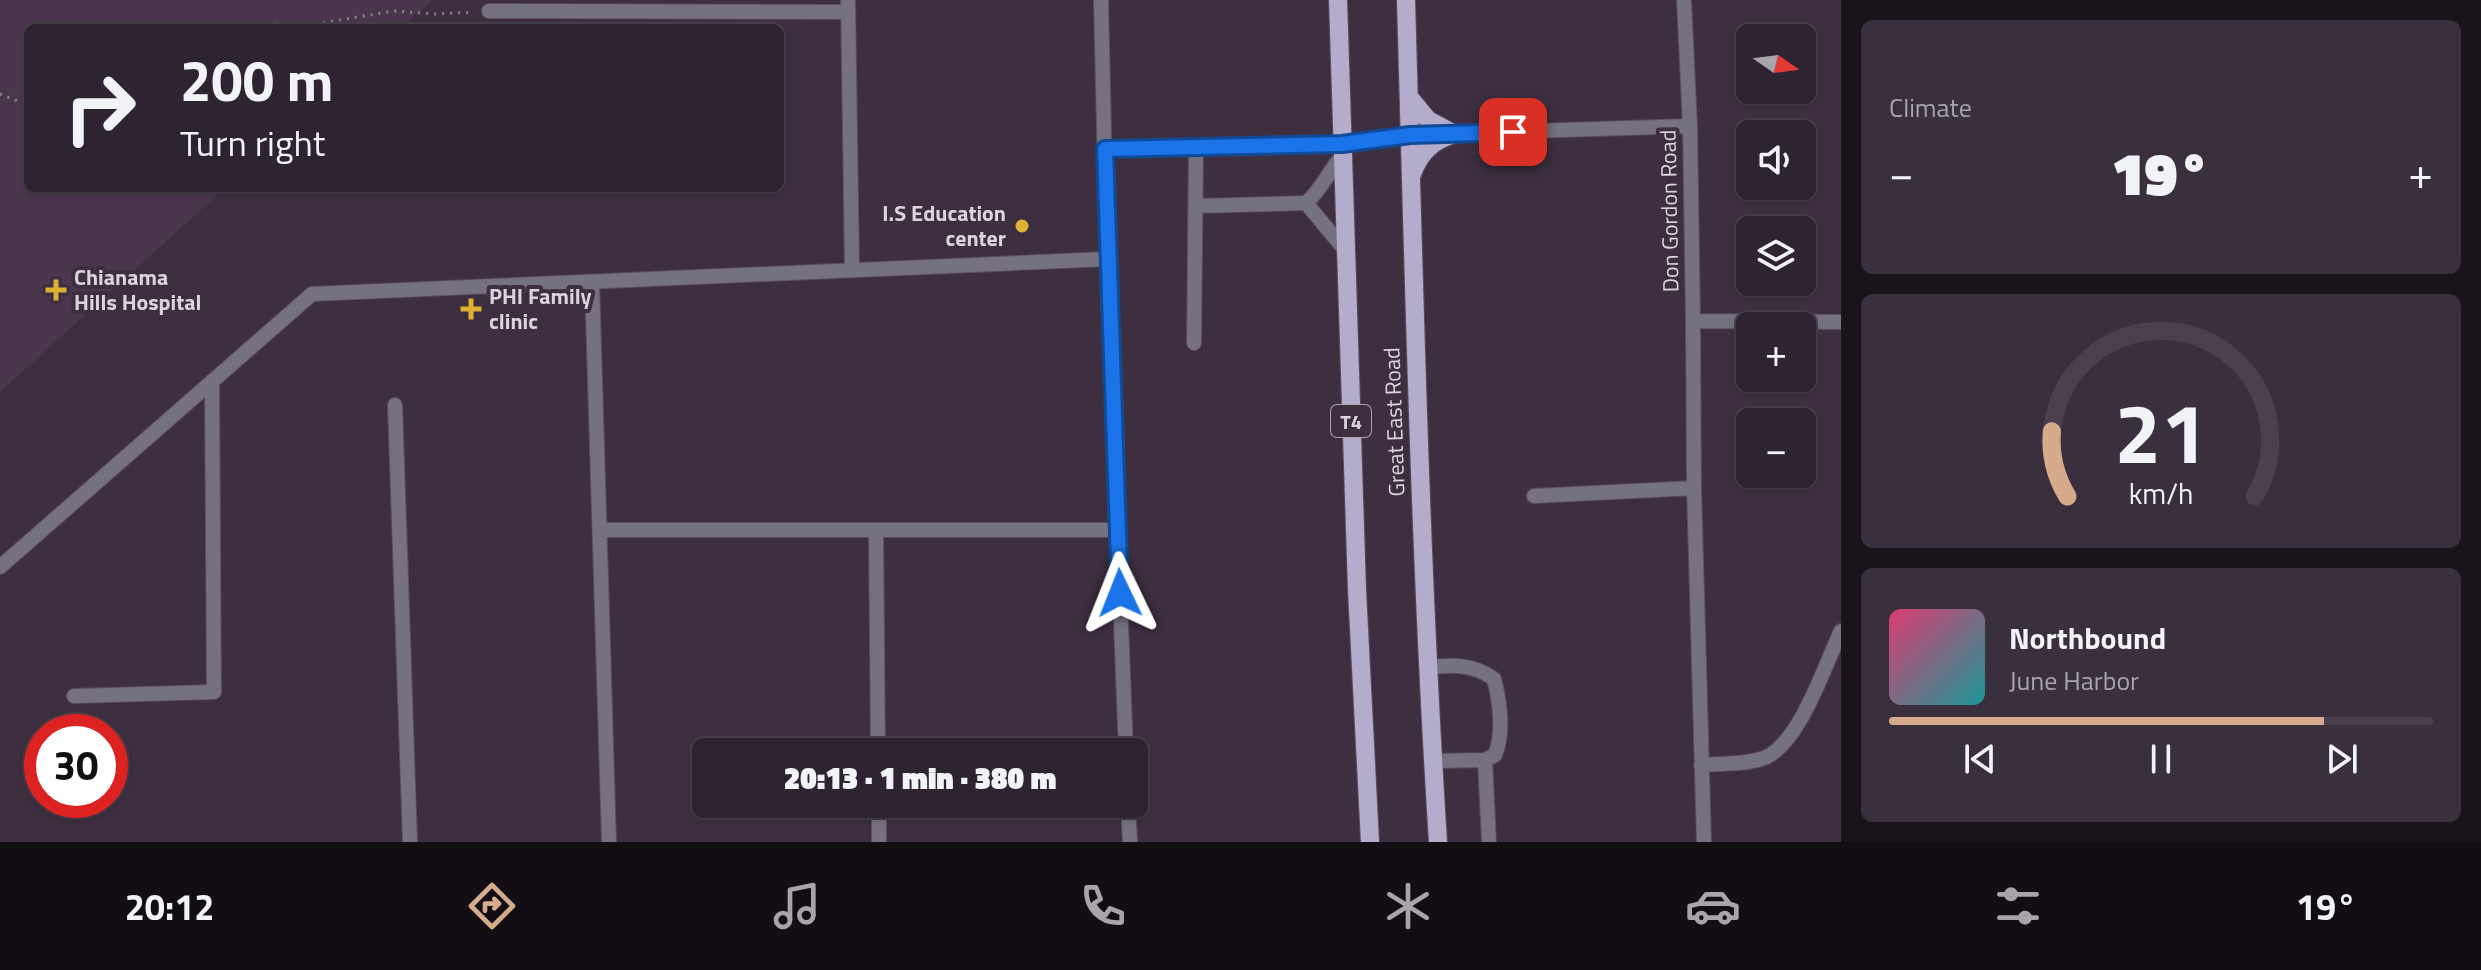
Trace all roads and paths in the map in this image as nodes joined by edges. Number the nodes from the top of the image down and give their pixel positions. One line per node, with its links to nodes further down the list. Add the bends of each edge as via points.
1 (1101, 0): 17 (street)
2 (1338, 0): 18 (main road, Great East Road / T4)
3 (1406, 0): 11 (main road, Great East Road)
4 (1684, 0): 13 (street, Don Gordon Road)
5 (848, 6): 6 (street); 24 (street)
6 (489, 11): 9 (path, via 394,11)
7 (270, 24): 8 (path)
8 (292, 24)
9 (315, 24)
10 (0, 94): 12 (path)
11 (1409, 97): 14 (main road, via 1428,120); 15 (main road, Great East Road)
12 (24, 103)
13 (1690, 126): 14 (street); 26 (street, Don Gordon Road)
14 (1454, 134): 15 (street); 19 (main road, via 1426,149)
15 (1410, 135): 18 (street); 19 (main road, Great East Road)
16 (1196, 147): 17 (street); 18 (street); 21 (street)
17 (1105, 149): 23 (street)
18 (1342, 150): 20 (street); 22 (main road, Great East Road / T4)
19 (1411, 178): 38 (main road, Great East Road)
20 (1306, 203): 21 (street); 22 (street)
21 (1196, 206): 28 (street)
22 (1345, 250): 51 (main road, Great East Road / T4)
23 (1107, 259): 24 (street); 35 (street)
24 (852, 269): 25 (street)
25 (592, 282): 29 (street, via 312,294); 33 (street)
26 (1693, 321): 27 (street, Don Gordon Road); 31 (street)
27 (1841, 322)
28 (1194, 343)
29 (212, 381): 36 (street); 39 (street, via 214,692)
30 (395, 405): 47 (street)
31 (1694, 488): 32 (street); 44 (street)
32 (1534, 496)
33 (600, 530): 34 (street); 48 (street)
34 (876, 530): 35 (street); 40 (street)
35 (1118, 530): 41 (street)
36 (0, 567)
37 (1841, 631): 44 (street, via 1799,722 1780,750 1754,761)
38 (1427, 668): 42 (street, via 1452,664 1494,679 1499,746); 43 (main road, Great East Road)
39 (74, 696)
40 (878, 738)
41 (1125, 738)
42 (1485, 760): 43 (street); 53 (street)
43 (1433, 761): 52 (main road, Great East Road)
44 (1701, 765): 54 (street)
45 (879, 818): 49 (street)
46 (1129, 818): 50 (street)
47 (410, 842)
48 (609, 842)
49 (879, 842)
50 (1130, 842)
51 (1370, 842)
52 (1438, 842)
53 (1489, 842)
54 (1704, 842)

